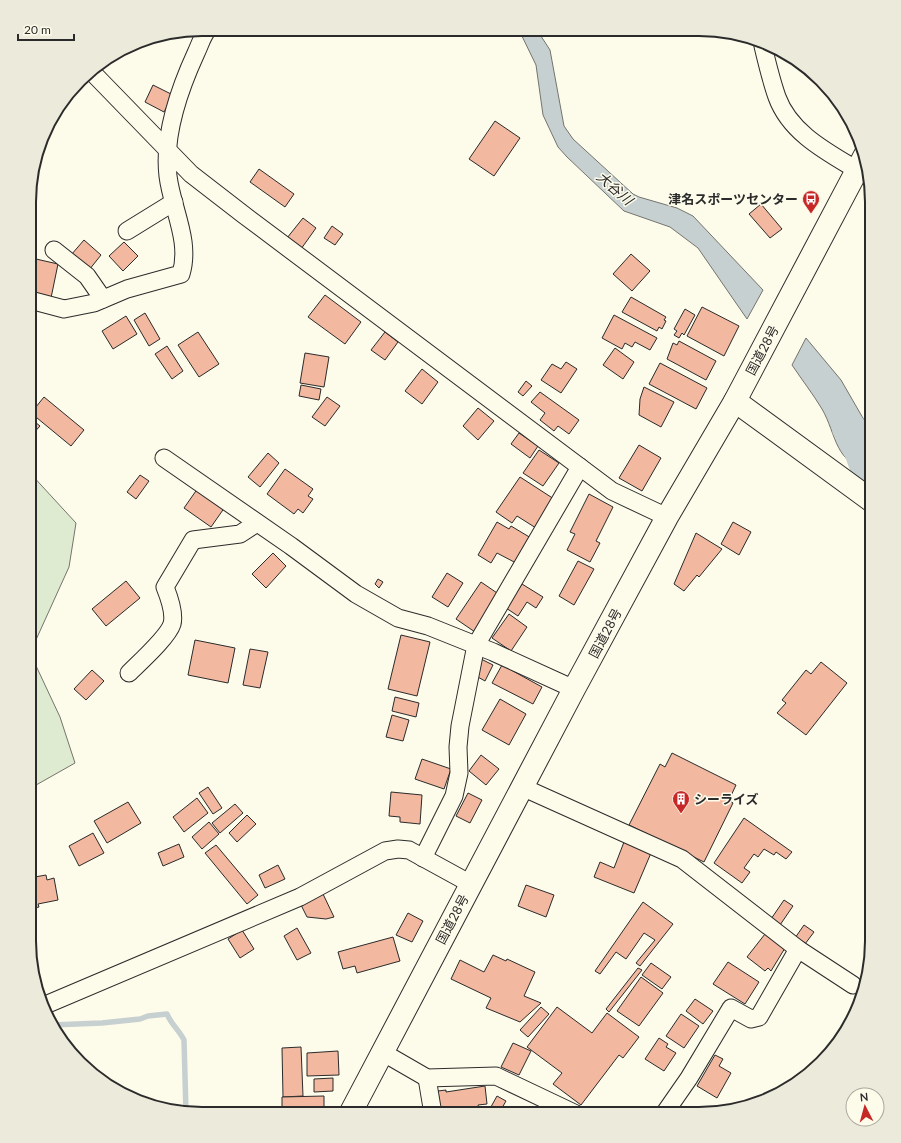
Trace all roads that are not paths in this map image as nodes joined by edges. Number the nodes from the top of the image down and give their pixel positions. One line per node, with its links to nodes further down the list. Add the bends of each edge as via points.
1 (205, 36): 4 (street, via 181,91 168,140)
2 (764, 49): 5 (street, via 777,97 783,109 806,138)
3 (95, 75): 4 (street)
4 (168, 150): 7 (street, via 168,175); 14 (street, via 191,174 244,215)
5 (860, 163)
6 (860, 164): 12 (main road, 国道28号)
7 (174, 202): 8 (street); 10 (street, via 184,260 181,274 127,289)
8 (127, 231)
9 (54, 250): 10 (street, via 87,276)
10 (104, 299): 11 (street, via 64,309)
11 (36, 302)
12 (735, 401): 15 (main road); 16 (main road, 国道28号)
13 (164, 458): 17 (street)
14 (580, 467): 16 (street, via 612,491); 18 (street)
15 (865, 496)
16 (667, 517): 20 (main road, 国道28号)
17 (257, 523): 18 (street, via 356,594 398,618 428,626); 19 (street, via 240,534 193,540 165,587 171,604 172,624 156,646)
18 (476, 645): 20 (street); 22 (street, via 460,726 457,785)
19 (129, 673)
20 (574, 689): 21 (main road, 国道28号)
21 (522, 787): 23 (main road, 国道28号); 24 (street, via 682,859)
22 (424, 858): 23 (street); 26 (street, via 408,850 385,851 300,896)
23 (470, 884): 27 (main road, 国道28号)
24 (798, 949): 25 (street); 32 (street, via 759,1017 751,1019 731,1008)
25 (853, 985)
26 (49, 1004)
27 (382, 1052): 28 (street); 29 (main road, 国道28号)
28 (427, 1078): 30 (street); 31 (street, via 496,1076)
29 (354, 1107)
30 (432, 1107)
31 (561, 1107)
32 (669, 1107)

